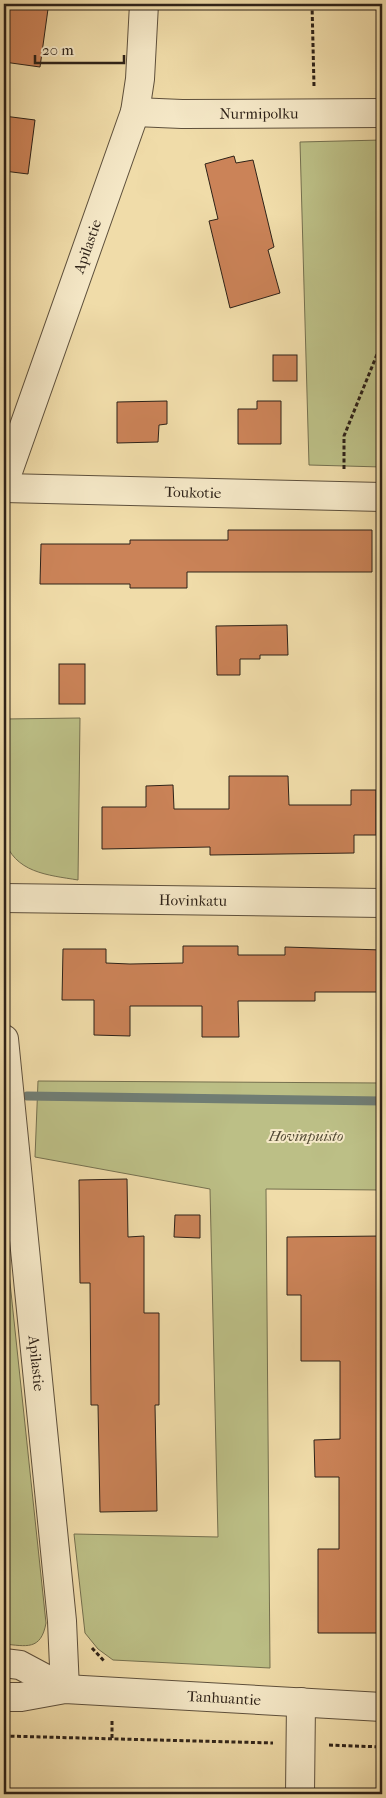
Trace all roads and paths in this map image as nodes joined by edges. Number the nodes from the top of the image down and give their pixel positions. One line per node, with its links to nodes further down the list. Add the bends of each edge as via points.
1 (144, 4): 3 (street, Apilastie)
2 (312, 4): 4 (path)
3 (135, 112): 4 (street, Nurmipolku); 7 (street, Apilastie)
4 (314, 113): 5 (street, Nurmipolku)
5 (382, 113)
6 (382, 342): 9 (path, via 344,436)
7 (4, 483)
8 (4, 488): 9 (street, Toukotie)
9 (344, 496): 10 (street, Toukotie)
10 (382, 496)
11 (4, 898): 12 (street, Hovinkatu)
12 (382, 903)
13 (4, 1039): 15 (street, Apilastie)
14 (4, 1663): 15 (street, Tanhuantie, via 20,1665)
15 (66, 1688): 16 (street, Tanhuantie); 17 (street, Tanhuantie)
16 (4, 1697)
17 (301, 1702): 18 (street, Tanhuantie); 25 (street)
18 (382, 1707)
19 (112, 1716): 21 (path)
20 (4, 1736): 21 (path)
21 (112, 1738): 22 (path)
22 (276, 1744)
23 (324, 1745): 24 (path)
24 (382, 1747)
25 (300, 1794)

